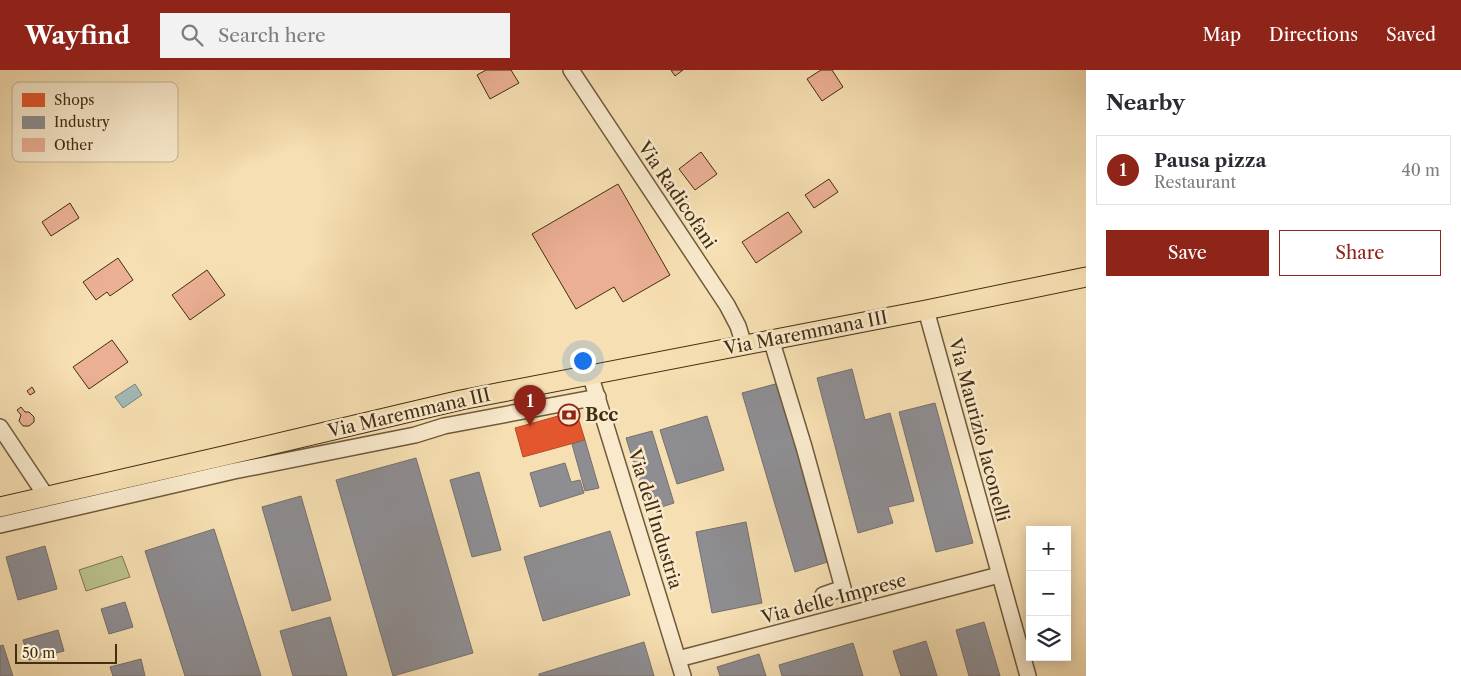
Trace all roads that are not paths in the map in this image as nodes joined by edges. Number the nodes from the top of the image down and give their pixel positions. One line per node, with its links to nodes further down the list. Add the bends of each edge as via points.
1 (571, 70): 5 (street, Via Radicofani, via 727,305)
2 (1086, 277): 3 (main road, Via Maremmana III)
3 (926, 310): 4 (main road, Via Maremmana III); 12 (street, Via Maurizio Iaconelli)
4 (771, 340): 5 (main road, Via Maremmana III); 13 (street, via 843,588)
5 (744, 345): 6 (main road, Via Maremmana III)
6 (590, 374): 7 (street, Via dell'Industria); 9 (main road, Via Maremmana III, via 461,400)
7 (598, 397): 11 (street, via 444,426); 14 (street, Via dell'Industria)
8 (0, 427): 9 (street)
9 (46, 496): 10 (main road, Via Maremmana III)
10 (0, 506)
11 (0, 525)
12 (999, 575): 14 (street, Via delle Imprese); 16 (street, Via Maurizio Iaconelli)
13 (823, 595)
14 (678, 659): 15 (street, Via dell'Industria)
15 (683, 676)
16 (1028, 676)

